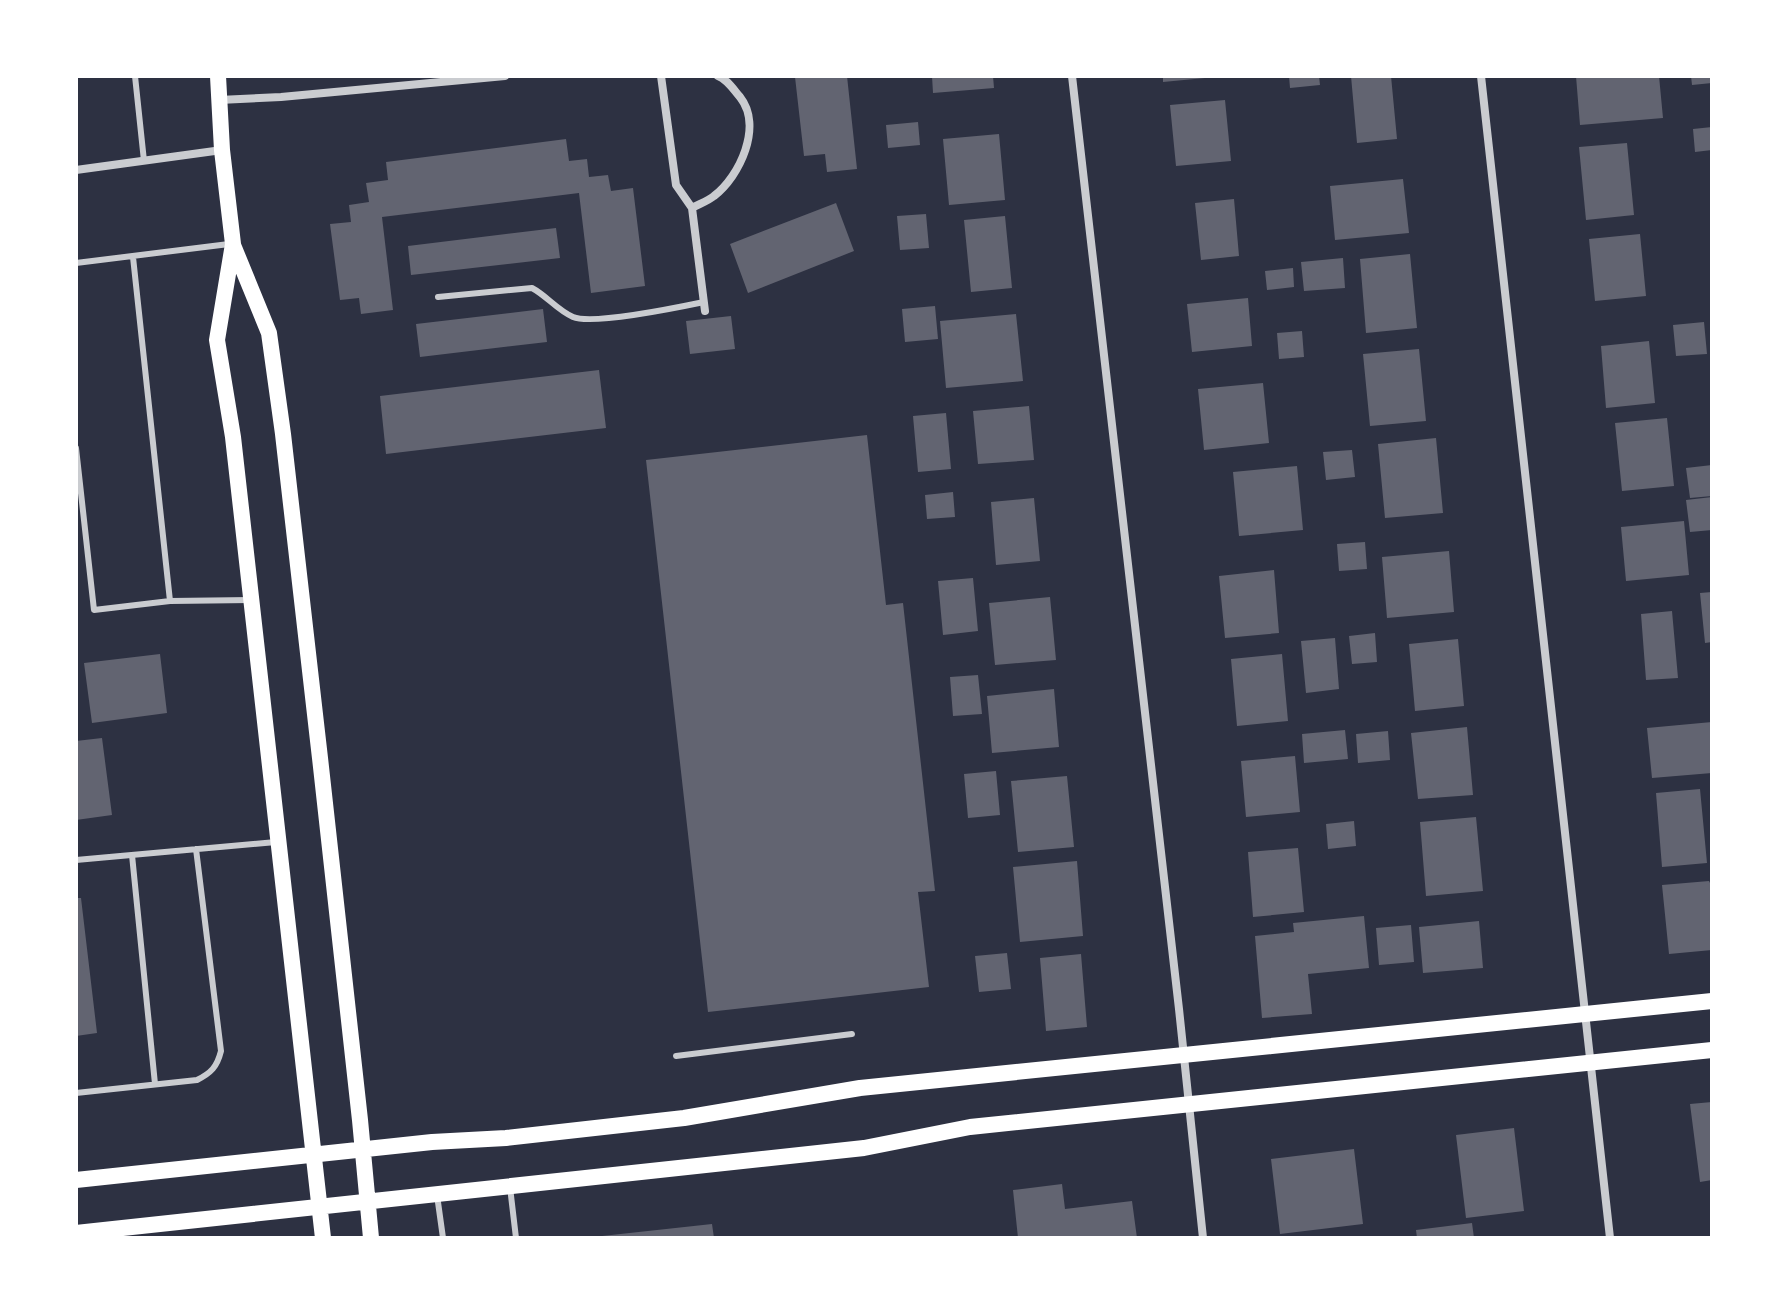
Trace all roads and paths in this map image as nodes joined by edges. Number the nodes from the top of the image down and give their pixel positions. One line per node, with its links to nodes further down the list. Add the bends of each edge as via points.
1 (135, 76): 10 (lane)
2 (218, 76): 8 (main road)
3 (505, 76): 8 (street)
4 (661, 76): 12 (street, via 676,185)
5 (718, 76): 12 (street, via 745,104 750,134 740,165 715,195)
6 (1072, 76): 29 (street)
7 (1481, 76): 26 (street)
8 (219, 100): 9 (main road)
9 (222, 150): 10 (street); 13 (main road)
10 (144, 161): 11 (street)
11 (76, 170)
12 (692, 208): 17 (street)
13 (233, 244): 14 (lane); 19 (main road, via 217,340); 35 (main road, via 269,333)
14 (133, 257): 15 (lane); 20 (lane)
15 (76, 263)
16 (438, 297): 17 (lane, via 532,288 577,319)
17 (705, 307)
18 (76, 448): 20 (lane, via 94,610)
19 (252, 600): 20 (lane); 21 (main road)
20 (170, 601)
21 (279, 842): 22 (lane); 36 (main road)
22 (196, 849): 23 (lane); 32 (lane, via 221,1051 210,1074)
23 (132, 855): 24 (lane); 32 (lane)
24 (76, 860)
25 (1712, 1001): 26 (main road)
26 (1585, 1014): 29 (main road); 31 (street)
27 (852, 1034): 30 (lane)
28 (1712, 1050): 31 (main road)
29 (1184, 1055): 34 (street); 35 (main road, via 860,1088 684,1118)
30 (676, 1056)
31 (1591, 1063): 34 (main road); 48 (street)
32 (155, 1084): 33 (lane)
33 (76, 1093)
34 (1189, 1104): 38 (main road, via 970,1127 864,1148); 47 (street)
35 (363, 1149): 36 (main road); 40 (main road)
36 (314, 1155): 37 (main road); 41 (main road)
37 (76, 1180)
38 (510, 1187): 39 (main road); 46 (lane)
39 (437, 1195): 40 (main road); 45 (lane)
40 (368, 1203): 41 (main road); 44 (main road)
41 (320, 1207): 42 (main road); 43 (main road)
42 (76, 1233)
43 (323, 1238)
44 (371, 1238)
45 (443, 1238)
46 (516, 1238)
47 (1203, 1238)
48 (1610, 1238)

